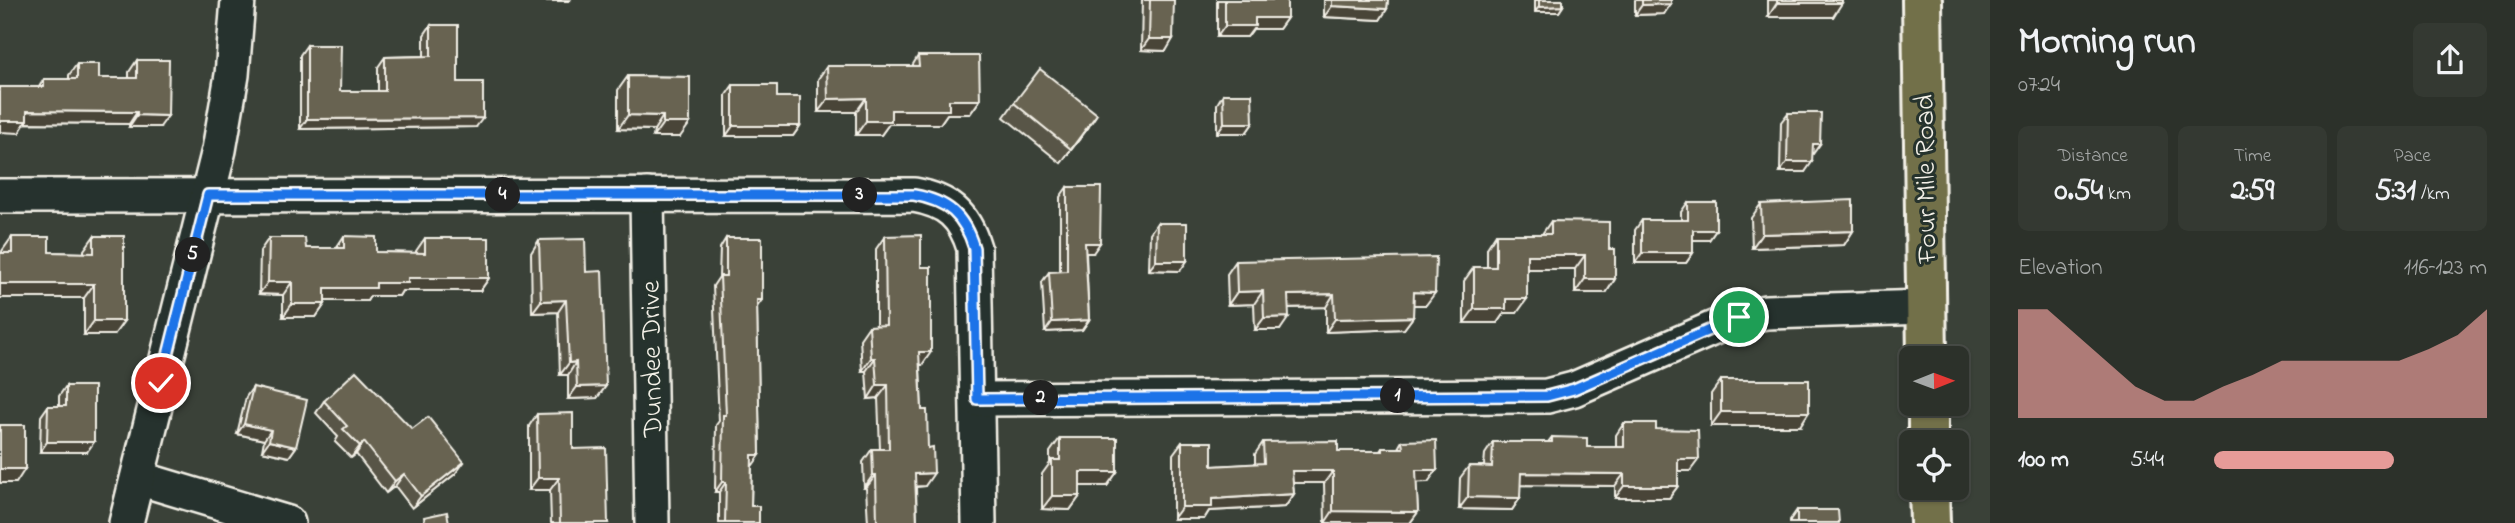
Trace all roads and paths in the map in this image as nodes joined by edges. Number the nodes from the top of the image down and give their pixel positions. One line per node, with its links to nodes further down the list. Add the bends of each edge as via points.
1 (238, 0): 3 (street, via 232,75)
2 (1922, 0): 6 (main road, Four Mile Road)
3 (208, 195): 4 (street); 5 (street); 9 (street)
4 (647, 195): 8 (street, via 914,195 948,206 967,227 974,254); 13 (street, Dundee Drive)
5 (0, 196)
6 (1926, 307): 7 (main road, Four Mile Road); 8 (street, via 1766,312 1739,317 1574,389 1547,396)
7 (1927, 346)
8 (977, 399): 14 (street)
9 (138, 478): 11 (street); 12 (street)
10 (1929, 500): 15 (main road)
11 (127, 523)
12 (288, 523)
13 (652, 523)
14 (979, 523)
15 (1930, 523)

